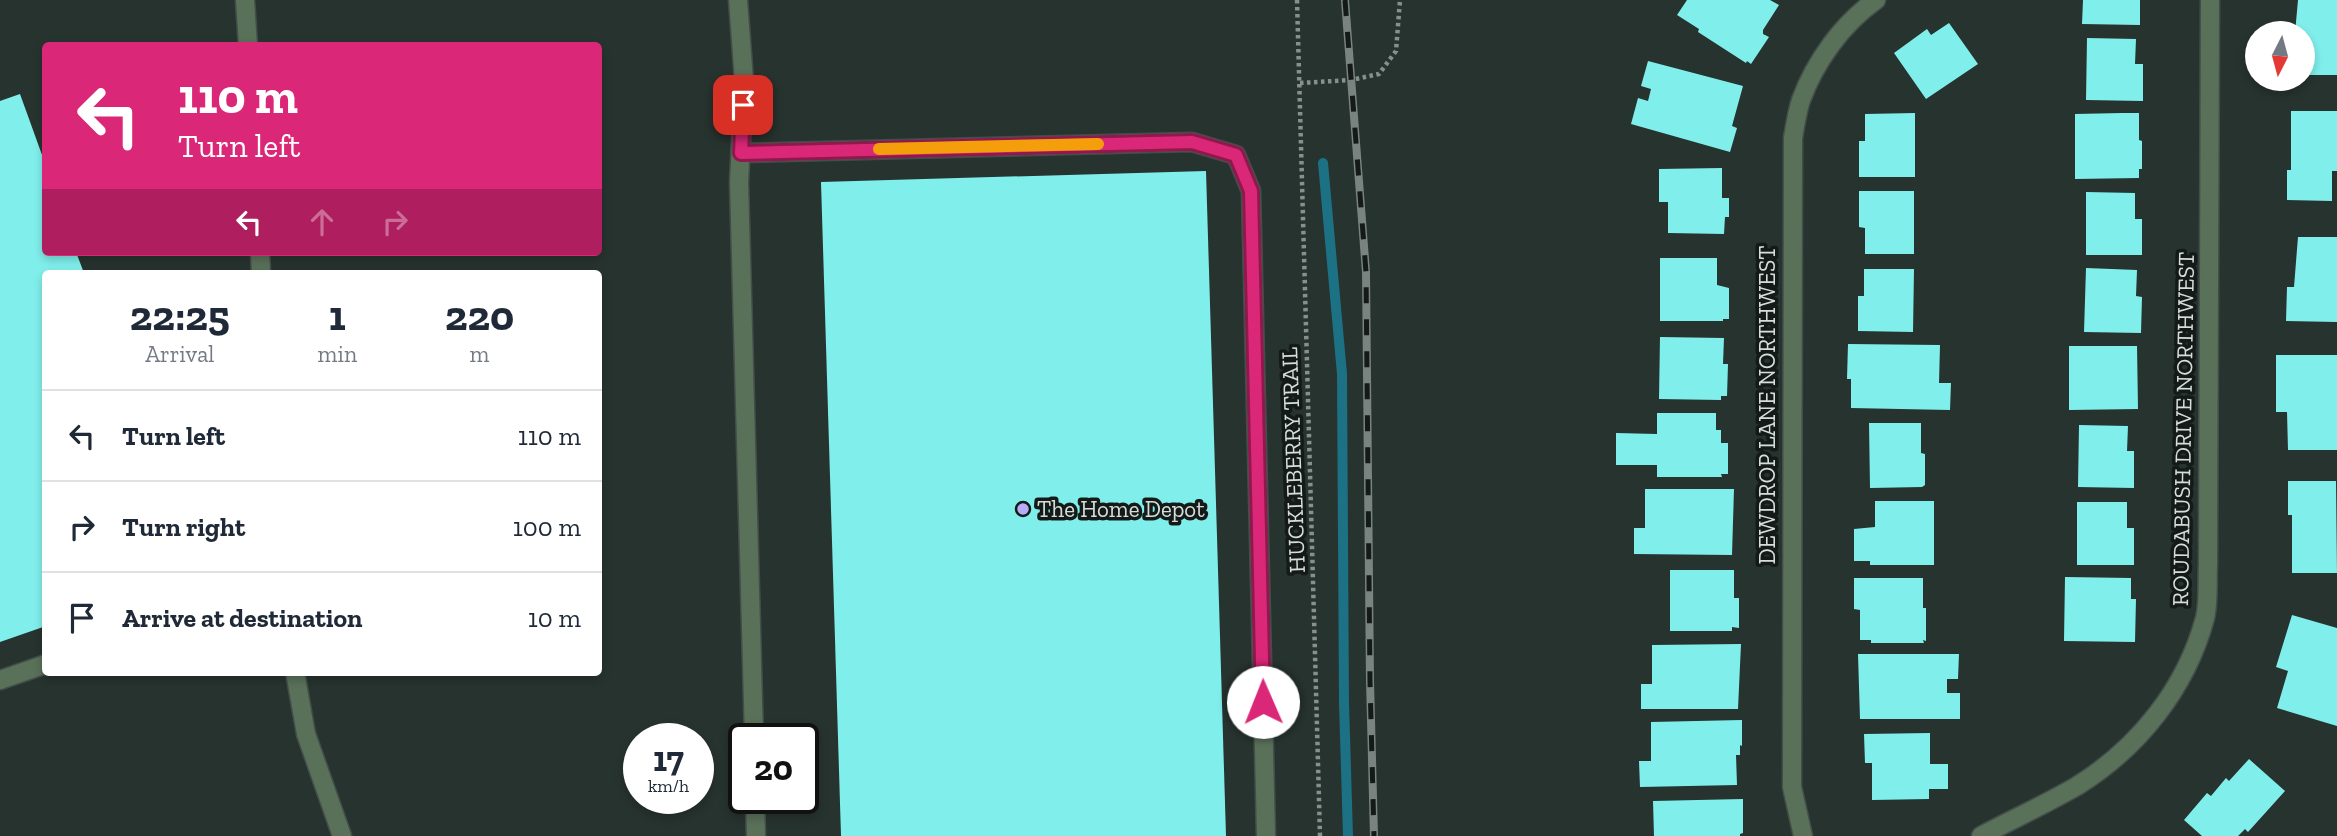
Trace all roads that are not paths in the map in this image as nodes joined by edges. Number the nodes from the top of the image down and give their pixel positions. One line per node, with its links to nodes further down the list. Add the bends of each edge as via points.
1 (245, 0): 5 (street)
2 (738, 0): 6 (street, via 744,81)
3 (1876, 0): 15 (street, DEWDROP LANE NORTHWEST, via 1849,23 1812,73 1793,138 1792,787)
4 (2210, 0): 16 (street, ROUDABUSH DRIVE NORTHWEST, via 2205,616 2188,665 2174,689 2160,712 2122,753 2077,785)
5 (248, 42)
6 (741, 153): 10 (street); 14 (street, via 1192,142 1236,155 1251,191)
7 (42, 665): 9 (street)
8 (296, 676): 12 (street, via 306,734)
9 (0, 680)
10 (754, 723)
11 (755, 814): 13 (street)
12 (342, 836)
13 (756, 836)
14 (1266, 836)
15 (1803, 836)
16 (1982, 836)

